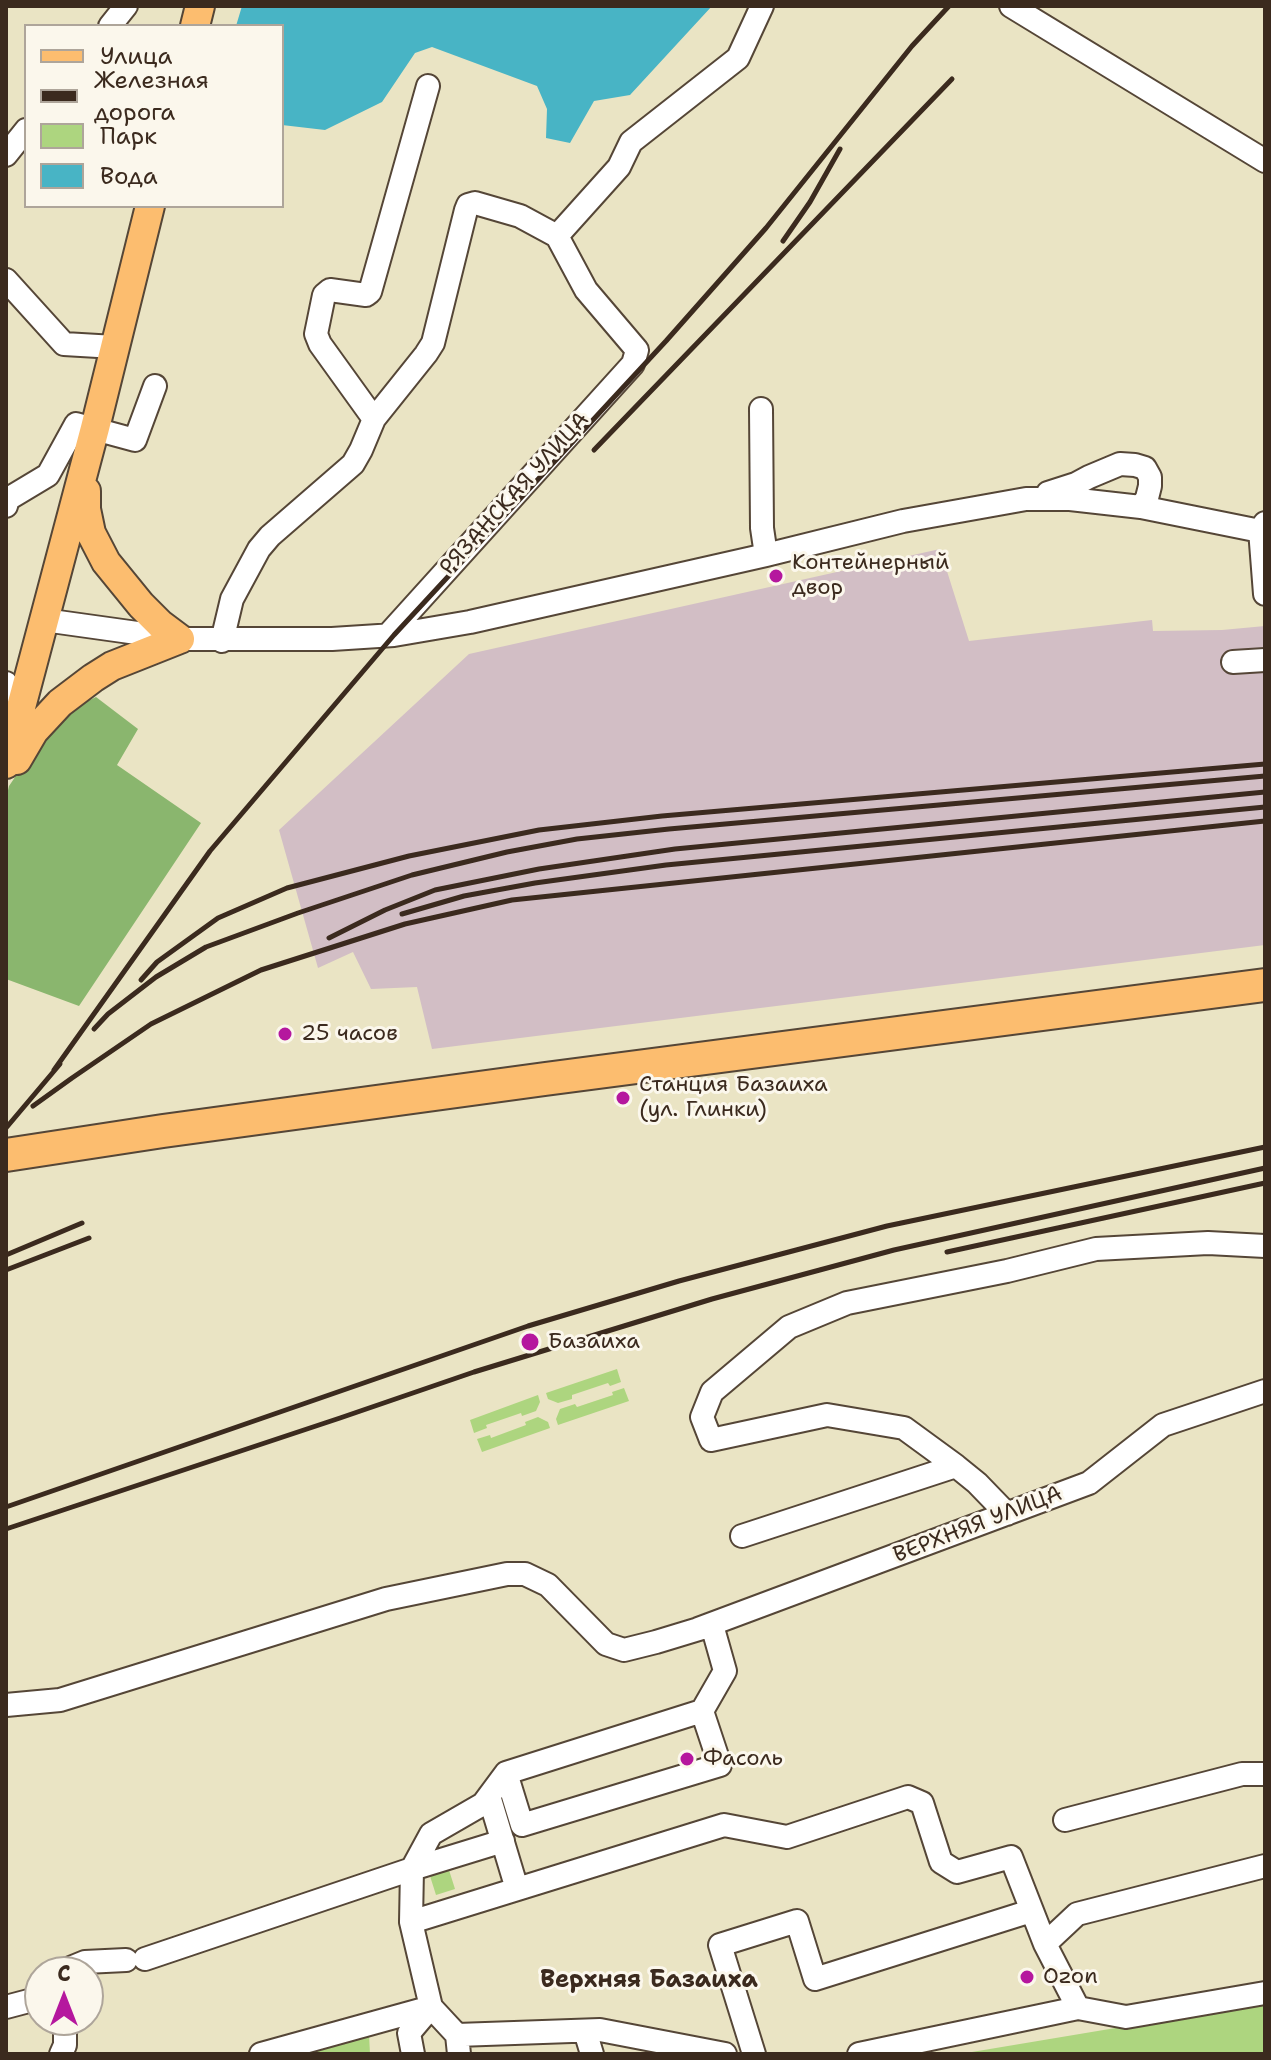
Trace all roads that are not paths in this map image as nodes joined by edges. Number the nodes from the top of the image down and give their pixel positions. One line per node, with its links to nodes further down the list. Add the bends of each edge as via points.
1 (126, 6): 4 (street)
2 (762, 6): 10 (street, via 738,58 631,142 619,167)
3 (1011, 6): 8 (street)
4 (112, 24)
5 (428, 86): 15 (street, via 370,292 330,290 324,295 316,334)
6 (24, 132): 7 (street)
7 (6, 155)
8 (1265, 161)
9 (150, 208): 12 (main road)
10 (557, 236): 15 (street, via 520,216 468,205 433,343); 25 (street, РЯЗАНСКАЯ УЛИЦА, via 586,290 637,350 633,364)
11 (6, 280): 12 (street, via 64,344)
12 (115, 347): 16 (main road)
13 (155, 386): 16 (street, via 135,440)
14 (761, 409): 22 (street)
15 (374, 419): 27 (street, via 353,464 259,549 232,599)
16 (95, 428): 17 (main road); 19 (street, via 76,424 48,475 8,499)
17 (86, 461): 24 (main road); 26 (main road, via 86,509 106,562 141,605)
18 (1026, 499): 20 (street); 20 (street, via 1120,464 1135,465 1150,477); 22 (street)
19 (6, 506)
20 (1141, 507): 21 (street)
21 (1263, 528): 23 (street)
22 (766, 555): 25 (street, via 470,622)
23 (1265, 594)
24 (44, 620): 26 (street); 30 (main road)
25 (388, 635): 27 (street)
26 (180, 639): 27 (street); 32 (main road, via 112,666 60,703 34,731)
27 (222, 641)
28 (1265, 660): 29 (street)
29 (1233, 662)
30 (14, 691): 31 (main road)
31 (6, 764)
32 (6, 778)
33 (1265, 985): 34 (highway)
34 (10, 1153)
35 (1265, 1246): 37 (street, via 1208,1243 1096,1249 847,1303 789,1327 712,1392 702,1417 711,1440 827,1415 904,1428)
36 (1265, 1391): 38 (street, ВЕРХНЯЯ УЛИЦА, via 1163,1425 1089,1483)
37 (956, 1466): 38 (street); 39 (street)
38 (1007, 1514): 40 (street, ВЕРХНЯЯ УЛИЦА)
39 (742, 1536)
40 (712, 1625): 41 (street, ВЕРХНЯЯ УЛИЦА, via 624,1650 606,1644 548,1585 525,1574 507,1574 386,1599 60,1700); 42 (street, via 725,1671)
41 (6, 1705)
42 (702, 1711): 43 (street); 43 (street, via 720,1765 522,1825)
43 (506, 1773): 45 (street)
44 (1265, 1774): 46 (street, via 1242,1774)
45 (489, 1796): 47 (street); 49 (street, via 431,1834)
46 (1065, 1820)
47 (503, 1841): 49 (street); 50 (street)
48 (1265, 1866): 53 (street, via 1077,1914)
49 (412, 1869): 52 (street); 54 (street, via 135,1960)
50 (517, 1889): 51 (street, via 724,1825 787,1837 908,1797 922,1803 941,1862 957,1872 1011,1857); 52 (street)
51 (1031, 1911): 53 (street); 64 (street, via 815,1979 797,1921 720,1945)
52 (411, 1922): 56 (street)
53 (1045, 1944): 57 (street)
54 (104, 1961)
55 (1265, 1993): 57 (street, via 1126,2017)
56 (431, 2007): 59 (street); 60 (street); 61 (street, via 409,2033)
57 (1078, 2008): 65 (street)
58 (585, 2031): 59 (street); 62 (street); 63 (street)
59 (458, 2044)
60 (261, 2054)
61 (413, 2054)
62 (592, 2054)
63 (725, 2054)
64 (754, 2054)
65 (859, 2054)

